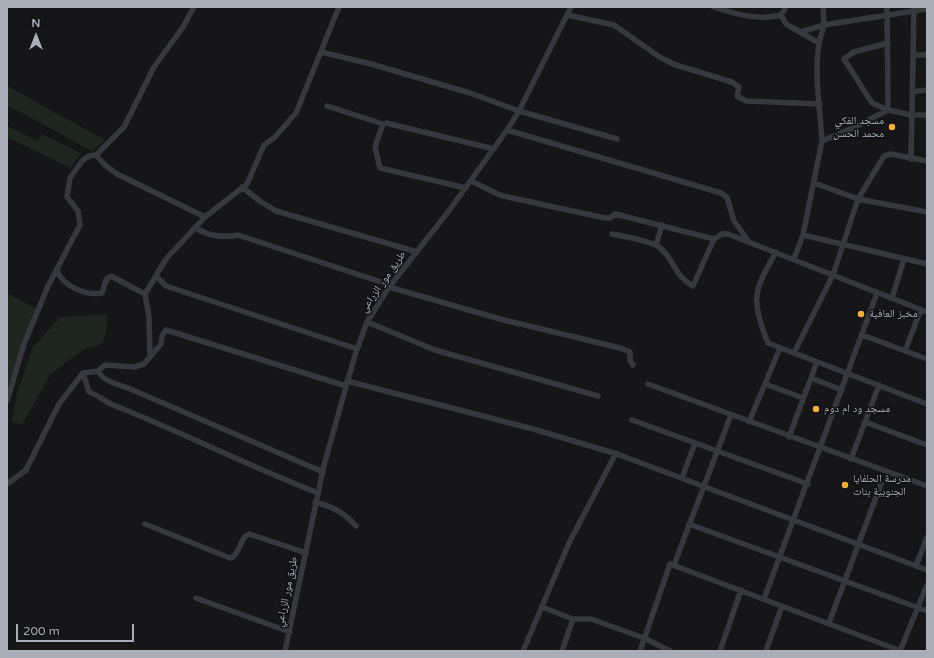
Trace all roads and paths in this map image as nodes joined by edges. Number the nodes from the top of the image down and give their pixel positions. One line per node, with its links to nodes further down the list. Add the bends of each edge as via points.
1 (194, 7): 33 (street, via 180,32 154,67 124,127)
2 (339, 7): 17 (street)
3 (571, 7): 10 (street, طريق مور الزراعي)
4 (714, 7): 11 (street, via 738,15)
5 (786, 7): 11 (street)
6 (823, 7): 13 (street)
7 (887, 7): 12 (street)
8 (914, 9): 9 (street); 12 (street); 18 (street)
9 (927, 9)
10 (567, 15): 22 (street, via 614,25 661,58 732,82 739,87 737,96 746,100); 25 (street, طريق مور الزراعي)
11 (781, 15): 14 (street, via 786,24)
12 (887, 15): 13 (street); 16 (street)
13 (824, 24): 14 (street); 15 (street)
14 (800, 32): 15 (street)
15 (819, 43): 22 (street, via 816,65)
16 (888, 43): 24 (street); 24 (street, via 854,52 844,59 872,103)
17 (322, 52): 25 (street, via 463,91); 38 (street, via 296,113 275,137 264,145 248,182)
18 (913, 55): 19 (street); 21 (street)
19 (927, 55)
20 (927, 90): 21 (street)
21 (912, 92): 26 (street)
22 (820, 104): 31 (street)
23 (327, 106): 28 (street)
24 (888, 110): 26 (street); 31 (street)
25 (519, 111): 29 (street, طريق مور الزراعي); 30 (street)
26 (911, 115): 27 (street); 34 (street)
27 (927, 115)
28 (383, 124): 32 (street); 39 (street, via 375,147 380,168)
29 (507, 130): 32 (street, طريق مور الزراعي); 48 (street, via 722,193 727,197 734,221)
30 (617, 139)
31 (822, 141): 37 (street)
32 (494, 148): 36 (street, طريق مور الزراعي)
33 (96, 155): 42 (street, via 117,174); 56 (street, via 82,161 70,178 67,197 78,211 81,220 79,229)
34 (911, 159): 35 (street); 40 (street, via 887,154 884,156)
35 (927, 161)
36 (471, 182): 39 (street, طريق مور الزراعي); 43 (street, via 503,196 605,218 615,214)
37 (814, 183): 40 (street); 46 (street)
38 (242, 187): 42 (street); 51 (street, via 276,211)
39 (466, 188): 51 (street, طريق مور الزراعي)
40 (858, 199): 41 (street); 50 (street)
41 (927, 212)
42 (205, 216): 44 (street)
43 (662, 225): 47 (street); 49 (street)
44 (195, 227): 58 (street, via 166,259); 59 (street, via 201,232 229,237 238,235 384,283)
45 (612, 234): 49 (street)
46 (803, 235): 50 (street); 53 (street)
47 (714, 239): 48 (street, via 722,234 728,234); 49 (street, via 693,286 681,278 668,256)
48 (749, 242): 52 (street)
49 (656, 245)
50 (844, 246): 54 (street); 57 (street)
51 (417, 252): 59 (street, طريق مور الزراعي)
52 (776, 252): 53 (street); 67 (street, via 757,295 768,344)
53 (794, 259): 57 (street)
54 (904, 259): 55 (street); 62 (street)
55 (927, 264)
56 (57, 270): 61 (street, via 69,285 84,291 102,293 106,280 112,276); 85 (street, via 24,344)
57 (833, 275): 60 (street); 69 (street)
58 (156, 276): 61 (street); 66 (street, via 166,286)
59 (389, 287): 64 (street, طريق مور الزراعي); 73 (street, via 500,319 620,348 630,352 630,361)
60 (877, 293): 62 (street); 65 (street)
61 (145, 294): 70 (street, via 149,317)
62 (892, 298): 63 (street)
63 (924, 310): 68 (street)
64 (367, 322): 66 (street, طريق مور الزراعي); 83 (street, via 435,350)
65 (862, 335): 68 (street); 76 (street)
66 (357, 348): 78 (street, طريق مور الزراعي)
67 (780, 348): 69 (street); 80 (street)
68 (905, 351): 71 (street)
69 (794, 353): 72 (street)
70 (150, 356): 74 (street, via 144,364 134,367 105,365); 78 (street, via 161,344 166,330)
71 (927, 359)
72 (817, 362): 76 (street); 77 (street)
73 (633, 365)
74 (98, 371): 75 (street); 98 (street, via 102,378)
75 (83, 373): 100 (street, via 59,404 26,470); 105 (street, via 89,392 109,403)
76 (848, 374): 81 (street); 82 (street)
77 (811, 378): 82 (street); 84 (street)
78 (346, 383): 96 (street, via 533,429); 98 (street, طريق مور الزراعي)
79 (648, 384): 87 (street)
80 (765, 384): 84 (street); 89 (street)
81 (879, 385): 86 (street); 90 (street)
82 (842, 390): 94 (street)
83 (598, 396)
84 (804, 398): 91 (street)
85 (7, 401)
86 (927, 404)
87 (731, 415): 89 (street); 95 (street)
88 (632, 420): 92 (street)
89 (749, 422): 91 (street)
90 (865, 422): 93 (street); 97 (street)
91 (789, 437): 94 (street)
92 (695, 443): 95 (street); 99 (street)
93 (927, 445)
94 (820, 448): 97 (street); 101 (street)
95 (716, 451): 101 (street); 103 (street)
96 (616, 453): 99 (street); 123 (street, via 569,543)
97 (851, 459): 104 (street)
98 (323, 472): 105 (street, طريق مور الزراعي)
99 (682, 478): 103 (street)
100 (7, 484)
101 (808, 484): 107 (street)
102 (881, 484): 112 (street)
103 (703, 486): 107 (street); 109 (street)
104 (927, 486)
105 (318, 493): 106 (street, طريق مور الزراعي)
106 (315, 502): 110 (street, via 334,508); 113 (street, طريق مور الزراعي)
107 (794, 520): 112 (street); 114 (street)
108 (145, 524): 113 (street, via 230,558 234,556 244,537 249,534)
109 (689, 524): 114 (street); 115 (street)
110 (356, 526)
111 (927, 537): 116 (street)
112 (860, 544): 116 (street); 118 (street)
113 (306, 553): 129 (street, طريق مور الزراعي)
114 (780, 557): 118 (street); 122 (street)
115 (674, 565): 120 (street); 130 (street, via 670,564)
116 (916, 566): 117 (street)
117 (927, 570)
118 (846, 580): 125 (street); 128 (street)
119 (927, 585): 125 (street)
120 (741, 590): 122 (street); 136 (street)
121 (196, 598): 129 (street)
122 (764, 599): 124 (street)
123 (542, 606): 127 (street); 132 (street)
124 (782, 606): 128 (street); 137 (street)
125 (918, 607): 126 (street); 138 (street)
126 (927, 611)
127 (573, 618): 130 (street, via 591,620); 133 (street)
128 (829, 623): 138 (street)
129 (290, 632): 131 (street, طريق مور الزراعي)
130 (644, 638): 134 (street); 135 (street)
131 (285, 651)
132 (523, 651)
133 (562, 651)
134 (640, 651)
135 (670, 651)
136 (720, 651)
137 (766, 651)
138 (900, 651)

